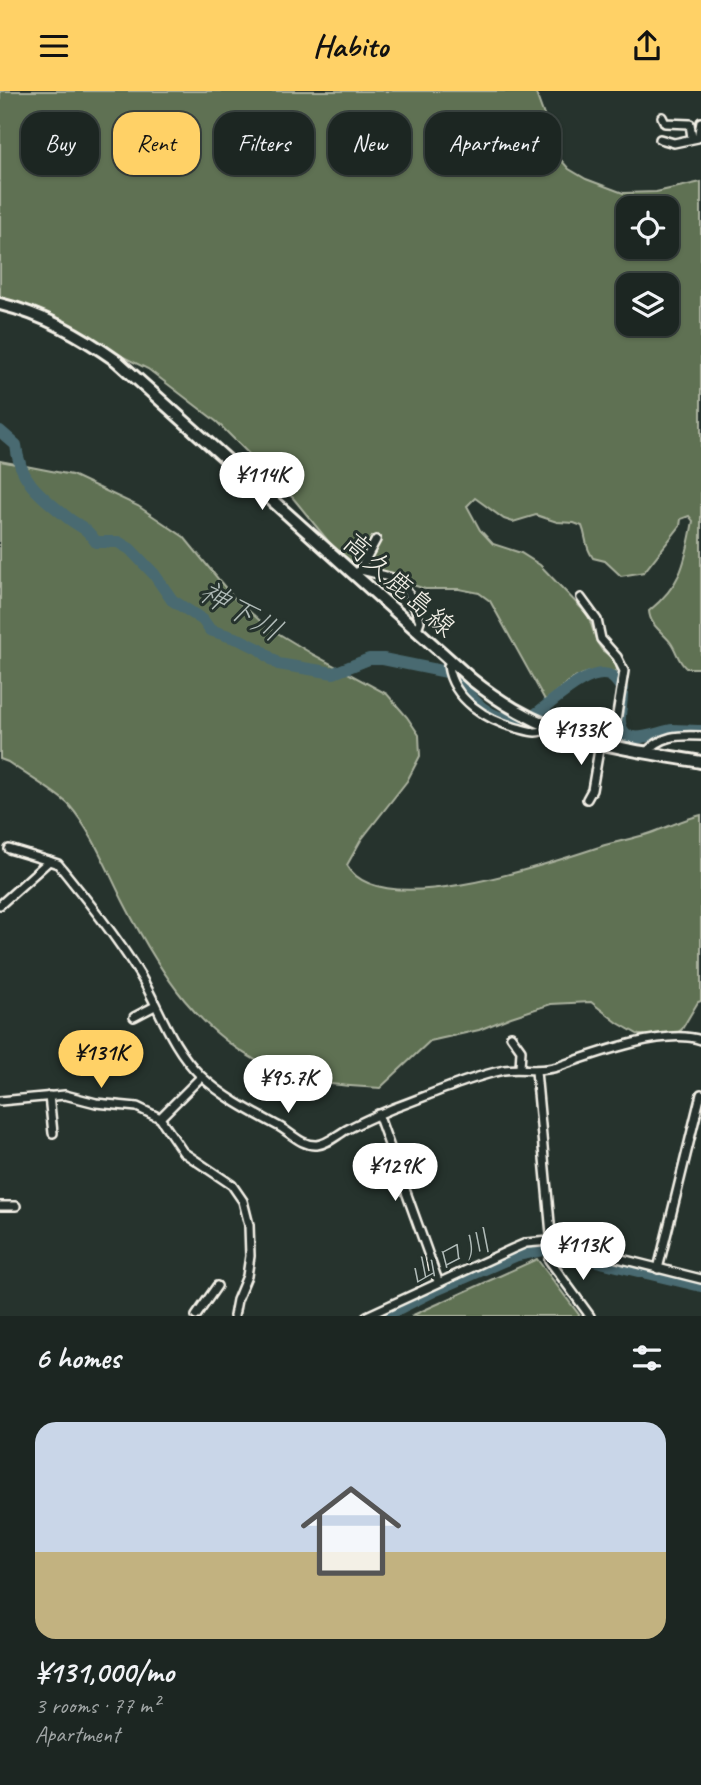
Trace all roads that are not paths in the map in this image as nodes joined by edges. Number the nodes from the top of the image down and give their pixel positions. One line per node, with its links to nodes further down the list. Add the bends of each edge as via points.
1 (662, 117): 3 (street, via 665,123 690,124)
2 (701, 122): 3 (street, via 698,138)
3 (692, 138): 4 (street, via 674,143)
4 (660, 139)
5 (0, 304): 7 (main road, 高久鹿島線, via 74,331 117,361)
6 (376, 540): 7 (street)
7 (359, 572): 9 (main road, 高久鹿島線); 9 (street, via 400,580 420,621)
8 (581, 598): 14 (street, via 597,620 604,645 624,671)
9 (417, 629): 10 (main road, 高久鹿島線)
10 (450, 670): 11 (main road, 高久鹿島線); 11 (street, via 483,715 531,732 542,732)
11 (543, 725): 13 (main road, 高久鹿島線)
12 (701, 736): 15 (street, via 668,736)
13 (600, 744): 14 (main road, 高久鹿島線); 17 (street)
14 (612, 746): 15 (main road, 高久鹿島線)
15 (645, 753): 16 (main road, 高久鹿島線)
16 (701, 762)
17 (587, 799)
18 (9, 849): 19 (street)
19 (49, 862): 20 (street); 21 (street, via 58,864 107,926)
20 (0, 905)
21 (155, 1006): 22 (street); 27 (street)
22 (134, 1017)
23 (511, 1036): 25 (street, via 521,1051)
24 (700, 1037): 26 (street, via 598,1051)
25 (520, 1068): 26 (street); 31 (street, via 473,1079)
26 (536, 1071): 36 (street)
27 (201, 1077): 31 (street, via 307,1144 323,1144); 32 (street)
28 (701, 1094): 37 (street)
29 (48, 1096): 30 (street); 32 (street, via 137,1107); 33 (street)
30 (0, 1101)
31 (379, 1114): 39 (street)
32 (160, 1118): 42 (street, via 183,1151 232,1185 243,1201 250,1256)
33 (53, 1133)
34 (0, 1206): 35 (street)
35 (16, 1206)
36 (551, 1243): 37 (street); 39 (street, via 519,1246); 44 (street, via 551,1263)
37 (658, 1269): 38 (street)
38 (701, 1279)
39 (438, 1281): 43 (street)
40 (217, 1286): 41 (street)
41 (196, 1316)
42 (234, 1316)
43 (367, 1316)
44 (590, 1316)

